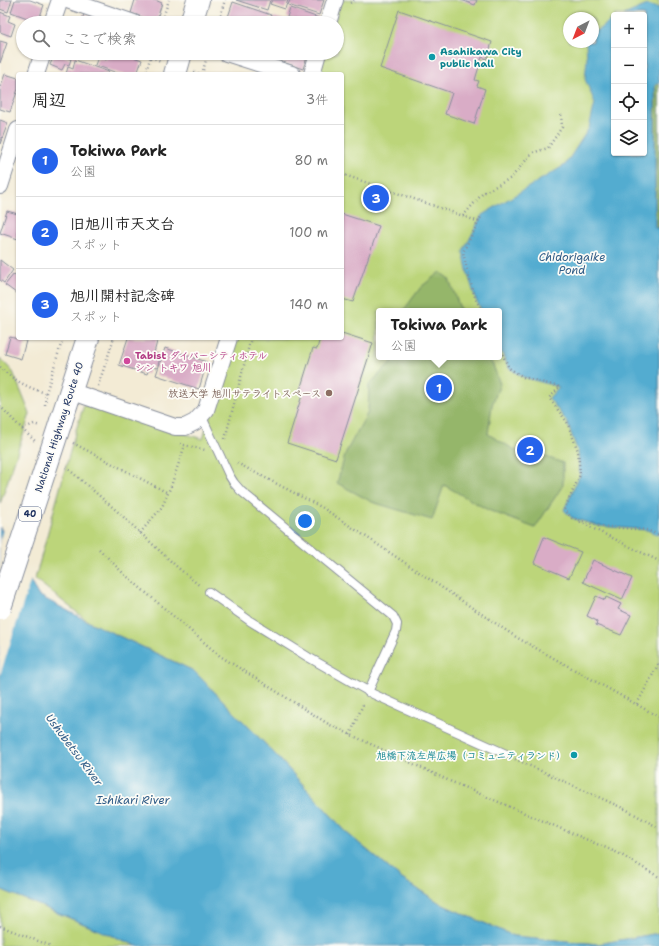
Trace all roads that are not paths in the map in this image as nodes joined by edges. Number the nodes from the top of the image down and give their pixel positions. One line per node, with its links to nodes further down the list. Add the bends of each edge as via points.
1 (60, 0): 5 (street)
2 (67, 0): 6 (street)
3 (198, 0): 7 (highway)
4 (335, 0): 8 (street)
5 (54, 16)
6 (114, 16)
7 (193, 16)
8 (330, 16)
9 (41, 60): 13 (street)
10 (179, 60): 14 (highway)
11 (248, 60): 15 (street)
12 (316, 60): 16 (street)
13 (37, 72)
14 (176, 72)
15 (286, 72)
16 (313, 72)
17 (16, 136): 18 (street)
18 (0, 186)
19 (87, 340): 21 (highway, National Highway Route 40 / 40)
20 (228, 340): 22 (street, via 206,410)
21 (70, 391): 22 (street, via 175,427 185,427); 24 (highway, National Highway Route 40 / 40, bridge, via 51,424)
22 (201, 415): 25 (lane, via 234,483 393,616 397,624 396,631)
23 (209, 592): 25 (lane, via 250,621)
24 (0, 608)
25 (368, 692): 26 (lane)
26 (506, 754)

